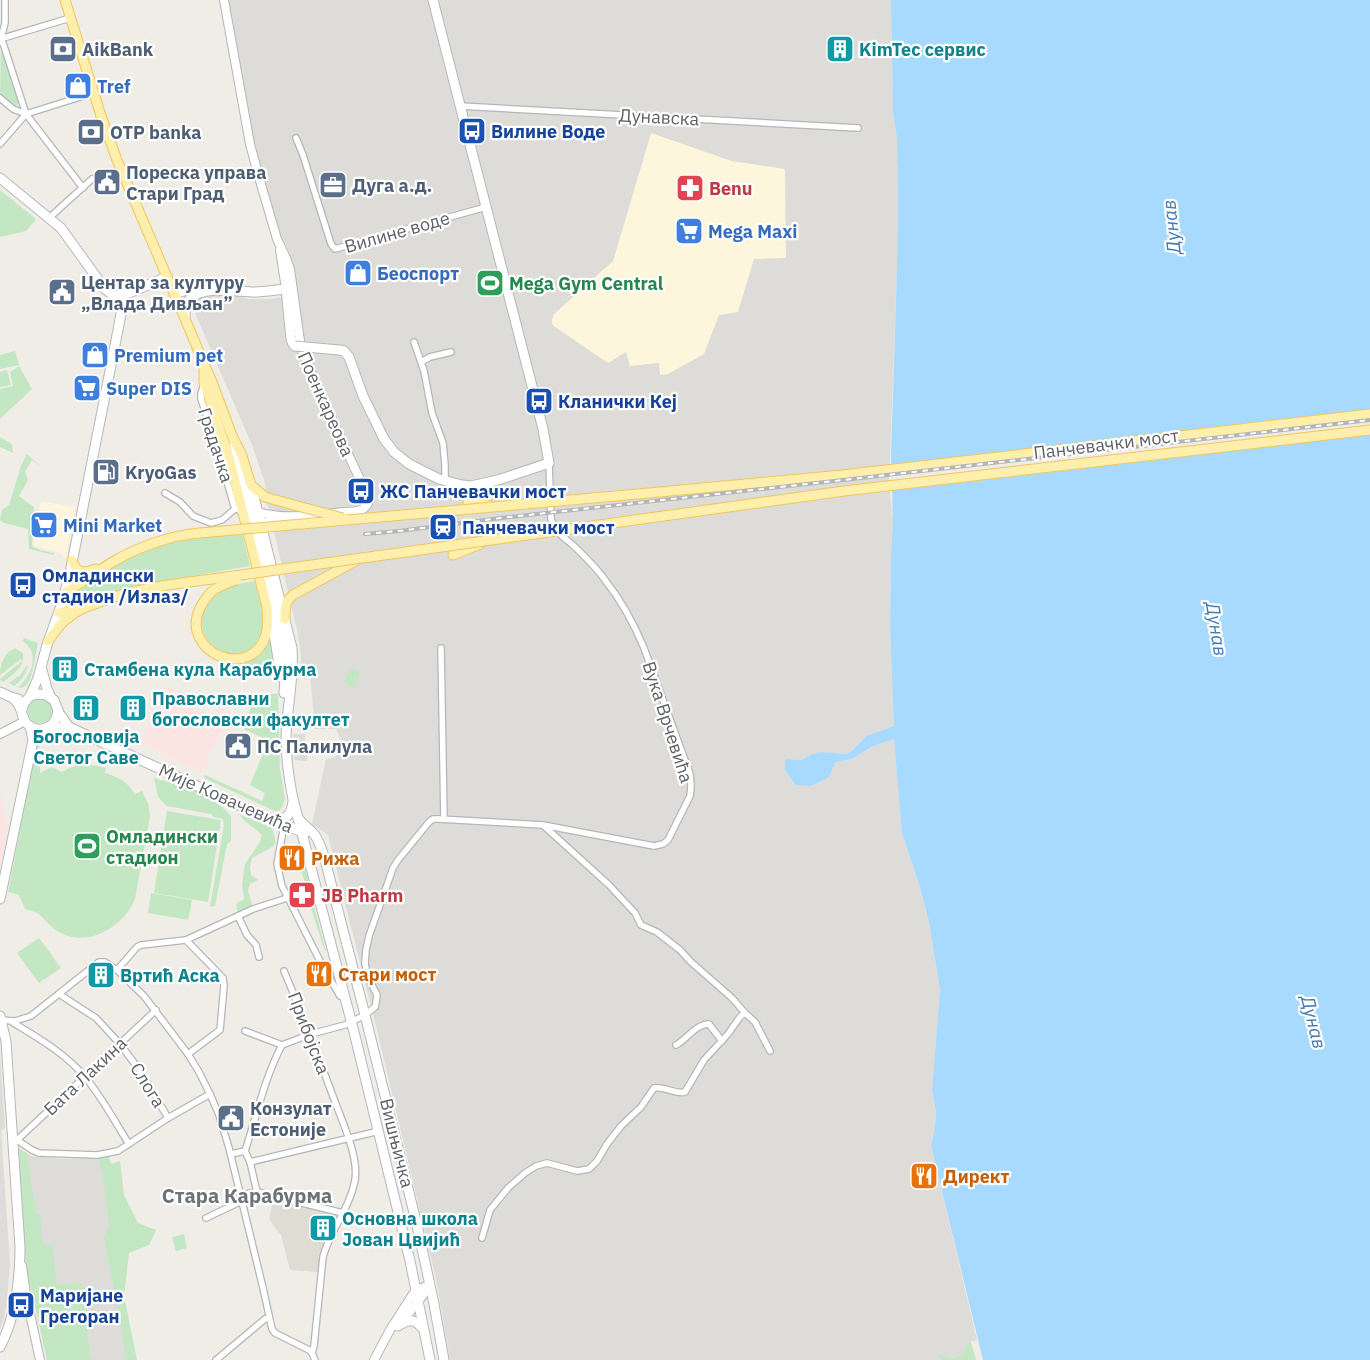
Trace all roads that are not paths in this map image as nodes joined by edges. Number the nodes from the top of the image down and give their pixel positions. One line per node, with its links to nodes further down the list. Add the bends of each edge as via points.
1 (5, 0): 6 (street)
2 (65, 0): 5 (main road)
3 (224, 0): 19 (street, Поенкареова, via 250,144)
4 (433, 0): 9 (main road)
5 (70, 18): 6 (street); 7 (main road)
6 (1, 41): 10 (street)
7 (93, 93): 10 (street); 20 (main road, via 117,160)
8 (0, 98): 10 (street, via 13,109)
9 (460, 106): 11 (street, Дунавска); 17 (main road)
10 (26, 114): 13 (street); 16 (street)
11 (858, 128)
12 (296, 138): 17 (street, Вилине воде, via 331,244 336,249)
13 (0, 144)
14 (0, 178): 18 (main road)
15 (92, 179): 16 (street)
16 (83, 188): 18 (street)
17 (486, 207): 33 (main road)
18 (49, 218): 24 (main road, via 65,233 105,289 114,296)
19 (280, 246): 21 (street, Поенкареова); 41 (street, Поенкареова, via 290,269 301,348 369,502 365,508 356,511)
20 (167, 277): 23 (main road); 24 (main road)
21 (286, 289): 22 (main road); 34 (main road, Поенкареова, bridge, via 293,344 344,351 389,446 409,464)
22 (243, 292): 23 (main road, via 225,284 212,284); 25 (main road, via 216,290 196,294 187,303)
23 (175, 294): 25 (main road)
24 (121, 296): 47 (main road, via 121,312)
25 (185, 317): 29 (main road)
26 (414, 342): 28 (street)
27 (451, 352): 28 (street)
28 (421, 362): 34 (street, via 443,443)
29 (204, 364): 32 (main road); 39 (main road, via 204,382 224,438)
30 (1370, 414): 38 (main road, Панчевачки мост, bridge, via 842,475)
31 (1370, 430): 44 (main road, Панчевачки мост, bridge, via 844,491)
32 (233, 438): 35 (main road); 59 (main road, via 284,641)
33 (549, 463): 34 (main road, via 480,486); 76 (street, Вука Врчевића, via 555,529 605,580 636,629 685,760 691,787 670,837 657,846)
34 (445, 481)
35 (251, 485): 40 (main road); 42 (main road, bridge, via 265,497)
36 (165, 493): 39 (street, via 180,502 193,516 211,523)
37 (468, 502): 38 (main road, bridge)
38 (494, 507): 42 (main road, Панчевачки мост, bridge)
39 (240, 511): 51 (main road)
40 (258, 512): 41 (street); 43 (main road)
41 (287, 516): 43 (street)
42 (351, 519): 48 (main road, Панчевачки мост, bridge, via 200,533 154,544)
43 (260, 524): 54 (main road)
44 (488, 540): 45 (main road, bridge); 46 (main road, Панчевачки мост, bridge)
45 (453, 555)
46 (362, 558): 49 (main road, Панчевачки мост, bridge); 54 (main road, via 293,594 287,600)
47 (72, 560): 48 (main road, via 74,566 83,572); 50 (main road)
48 (105, 567): 50 (main road)
49 (265, 572): 51 (main road, bridge, via 227,583 208,595 197,616 197,628 205,646 228,659 250,655 267,631); 52 (main road, bridge, via 133,592)
50 (65, 595): 52 (main road, via 71,605); 53 (main road)
51 (267, 606): 59 (main road)
52 (84, 608): 53 (main road); 55 (main road, via 62,622)
53 (59, 613): 55 (main road)
54 (285, 618): 65 (main road, via 293,659)
55 (48, 641): 57 (main road)
56 (441, 648): 73 (street)
57 (41, 668): 61 (main road); 62 (main road)
58 (0, 692): 60 (main road)
59 (284, 694): 65 (main road)
60 (13, 698): 61 (main road); 63 (main road)
61 (29, 698): 62 (main road, via 41,694); 63 (main road)
62 (51, 698): 64 (main road)
63 (22, 710): 66 (main road)
64 (58, 710): 67 (main road); 68 (main road, via 55,720)
65 (287, 723): 71 (main road, Вишњичка)
66 (27, 724): 68 (main road, via 36,729); 69 (street); 70 (main road)
67 (69, 727): 68 (main road, Мије Ковачевића); 74 (main road, Мије Ковачевића)
68 (46, 728): 70 (main road)
69 (0, 734)
70 (34, 740): 80 (main road)
71 (293, 799): 72 (main road, Вишњичка); 74 (main road, via 286,817)
72 (298, 817): 77 (main road, Вишњичка); 78 (main road)
73 (444, 819): 76 (street, Вука Врчевића); 90 (street, Вука Врчевића, via 429,822 393,868 366,950 367,975 377,999 375,1006)
74 (274, 821): 75 (main road, Мије Ковачевића)
75 (284, 825): 77 (main road, Мије Ковачевића); 79 (street, via 277,864)
76 (543, 825): 89 (street, via 609,885 635,913 641,925 657,932 680,950)
77 (302, 831): 78 (main road, Мије Ковачевића); 87 (main road, Вишњичка)
78 (317, 840): 90 (main road, Вишњичка)
79 (287, 898): 81 (street); 87 (street, via 321,964 340,996)
80 (0, 899)
81 (238, 916): 82 (street); 83 (street, via 256,945)
82 (186, 940): 84 (street, via 141,945); 101 (street, via 221,976 224,986 220,1030)
83 (259, 957)
84 (117, 970): 86 (street, via 99,962); 88 (street)
85 (284, 971): 95 (street, Прибојска)
86 (59, 994): 92 (street, via 31,1016); 97 (street, Слога, via 96,1018)
87 (346, 998): 93 (main road, Вишњичка)
88 (156, 1010): 97 (street, Бата Лакина); 101 (street)
89 (744, 1013): 96 (street); 100 (street, via 755,1022)
90 (365, 1015): 93 (street); 118 (main road, Вишњичка)
91 (0, 1018): 92 (street); 107 (main road, via 6,1041)
92 (11, 1021): 102 (street, via 59,1052)
93 (352, 1022): 95 (street); 105 (main road, Вишњичка)
94 (245, 1031): 98 (street)
95 (311, 1034): 98 (street); 106 (street, Прибојска)
96 (722, 1041): 99 (street, via 706,1024); 116 (street, via 704,1060 685,1092 654,1088 589,1169 578,1171 547,1163 525,1173 490,1210)
97 (120, 1044): 102 (street, Бата Лакина); 104 (street, Слога, via 144,1074)
98 (282, 1045): 109 (street, via 266,1079)
99 (676, 1045)
100 (770, 1051)
101 (188, 1054): 103 (street)
102 (85, 1076): 107 (street, Бата Лакина); 108 (street)
103 (210, 1094): 104 (street); 110 (street)
104 (168, 1118): 108 (street)
105 (378, 1131): 106 (street); 119 (main road, Вишњичка)
106 (348, 1138): 111 (street); 114 (street, Прибојска, via 356,1173)
107 (15, 1140): 108 (street, via 36,1152 48,1154 98,1155 118,1151); 117 (main road)
108 (129, 1144)
109 (245, 1151): 110 (street); 111 (street)
110 (231, 1154): 113 (street)
111 (250, 1162): 112 (street)
112 (257, 1192): 113 (street); 114 (street)
113 (242, 1198): 115 (street); 121 (street)
114 (343, 1213): 126 (street, Прибојска, via 323,1257)
115 (206, 1218)
116 (482, 1238)
117 (20, 1256): 124 (main road, via 13,1317); 127 (street)
118 (430, 1285): 119 (street); 120 (street); 132 (main road, Вишњичка)
119 (416, 1291): 120 (main road, Вишњичка); 125 (street)
120 (418, 1302): 122 (street); 123 (main road, Вишњичка)
121 (269, 1318): 126 (street, via 274,1332); 128 (street)
122 (398, 1326): 123 (main road, via 410,1321); 125 (street)
123 (424, 1331): 131 (main road, Вишњичка)
124 (0, 1347)
125 (381, 1347): 130 (street)
126 (312, 1353): 129 (street)
127 (40, 1360)
128 (216, 1360)
129 (315, 1360)
130 (374, 1360)
131 (430, 1360)
132 (444, 1360)

